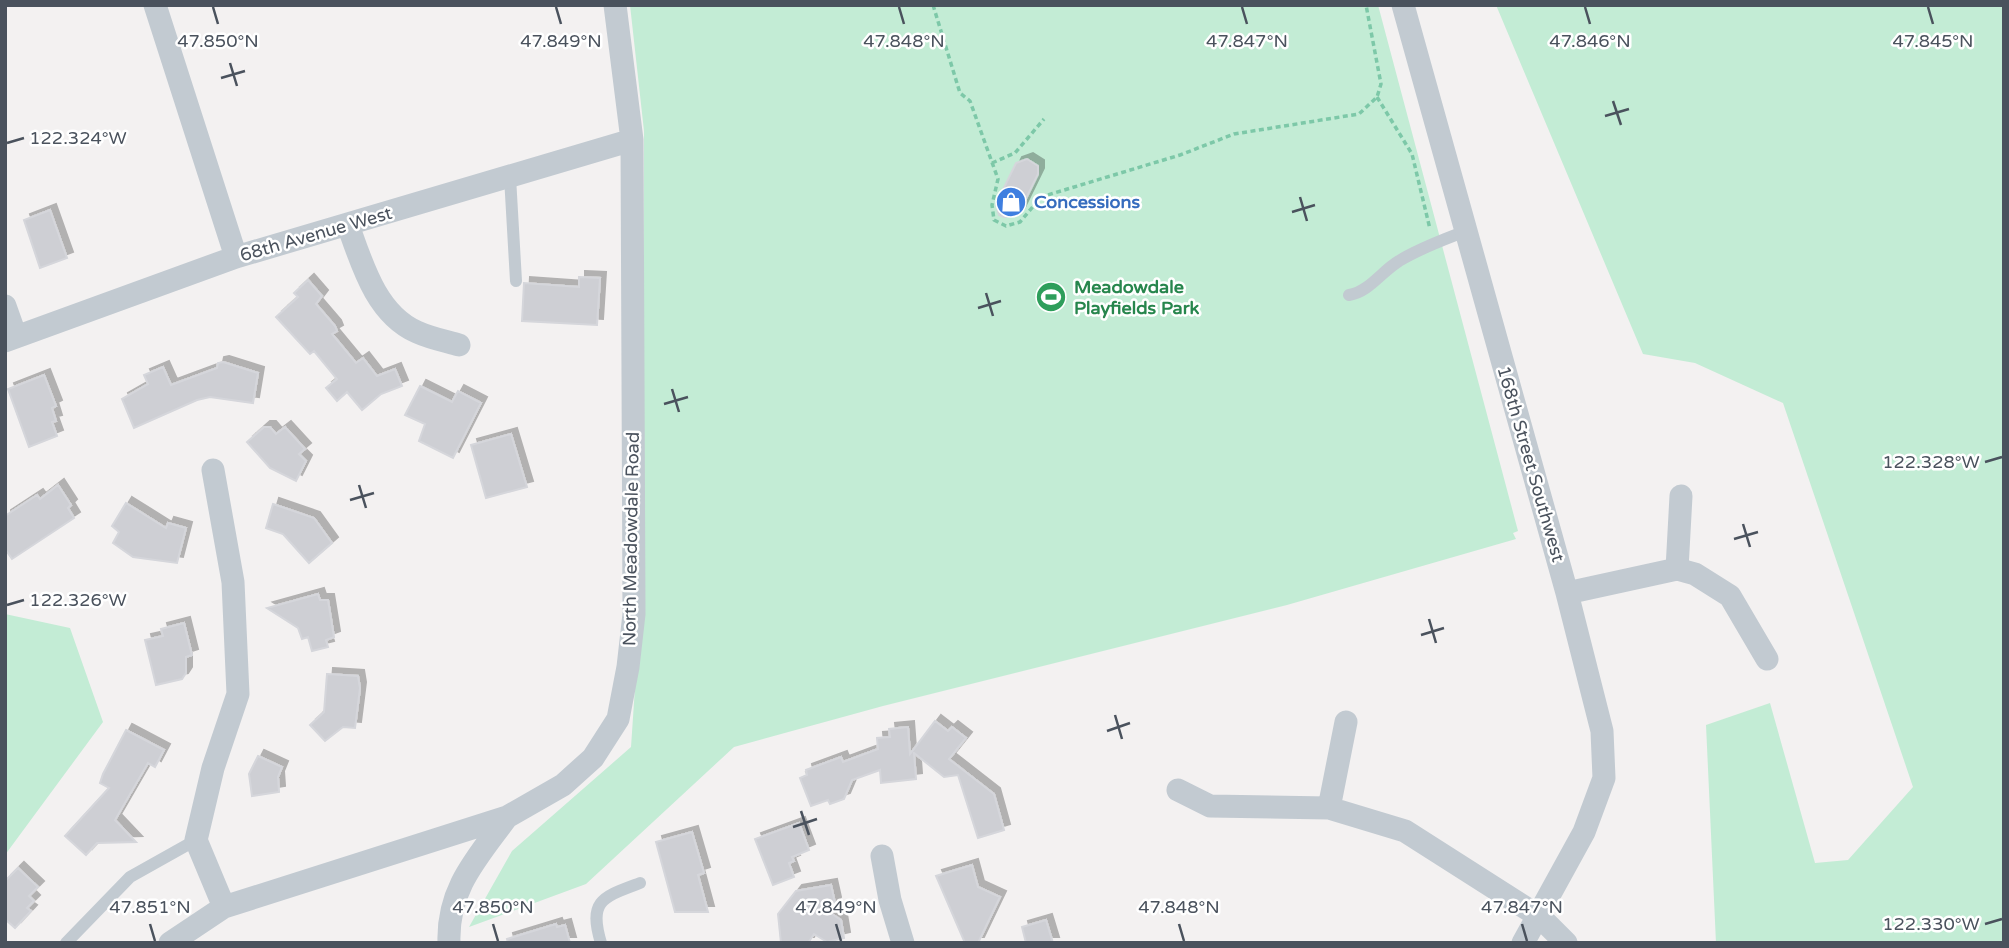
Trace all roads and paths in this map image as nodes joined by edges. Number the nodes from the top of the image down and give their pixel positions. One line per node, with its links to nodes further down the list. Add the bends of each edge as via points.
1 (155, 5): 13 (street)
2 (615, 5): 8 (street, North Meadowdale Road)
3 (933, 5): 9 (path, via 960,93 970,101)
4 (1366, 5): 6 (path, via 1379,66)
5 (1403, 5): 12 (street, 168th Street Southwest)
6 (1377, 97): 9 (path, via 1359,114 1234,134 1041,197 1020,222 1006,226 994,220 998,179); 12 (path, via 1412,155 1431,232)
7 (1044, 119): 9 (path, via 1015,153)
8 (632, 140): 10 (street, 68th Avenue West); 27 (street, North Meadowdale Road, via 634,614 628,667 618,719 593,758 563,785)
9 (992, 163)
10 (510, 177): 11 (street, 68th Avenue West); 14 (lane)
11 (348, 225): 13 (street, 68th Avenue West); 18 (street, via 366,278 387,307 415,331)
12 (1465, 228): 15 (lane, via 1415,251 1358,294); 22 (street, 168th Street Southwest)
13 (236, 257): 17 (street, 68th Avenue West)
14 (516, 281)
15 (1349, 295)
16 (5, 306): 17 (street)
17 (10, 339)
18 (459, 345)
19 (213, 470): 28 (street, via 233,582 238,694 213,768)
20 (1681, 496): 21 (street)
21 (1677, 569): 22 (street); 23 (street, via 1695,574 1730,596)
22 (1567, 593): 32 (street, 168th Street Southwest, via 1602,731 1604,778 1584,832)
23 (1767, 659)
24 (1346, 722): 26 (street)
25 (1178, 790): 26 (street, via 1210,806)
26 (1329, 808): 32 (street, via 1405,831)
27 (507, 817): 31 (street, North Meadowdale Road); 35 (street, via 459,883 448,925)
28 (196, 840): 31 (street); 33 (lane, via 130,877)
29 (882, 856): 37 (street)
30 (640, 883): 36 (lane, via 600,902 595,916)
31 (224, 907): 34 (street, North Meadowdale Road)
32 (1539, 916): 38 (street, 168th Street Southwest); 39 (street)
33 (65, 943)
34 (170, 943)
35 (449, 943)
36 (601, 943)
37 (903, 943)
38 (1523, 943)
39 (1566, 943)

